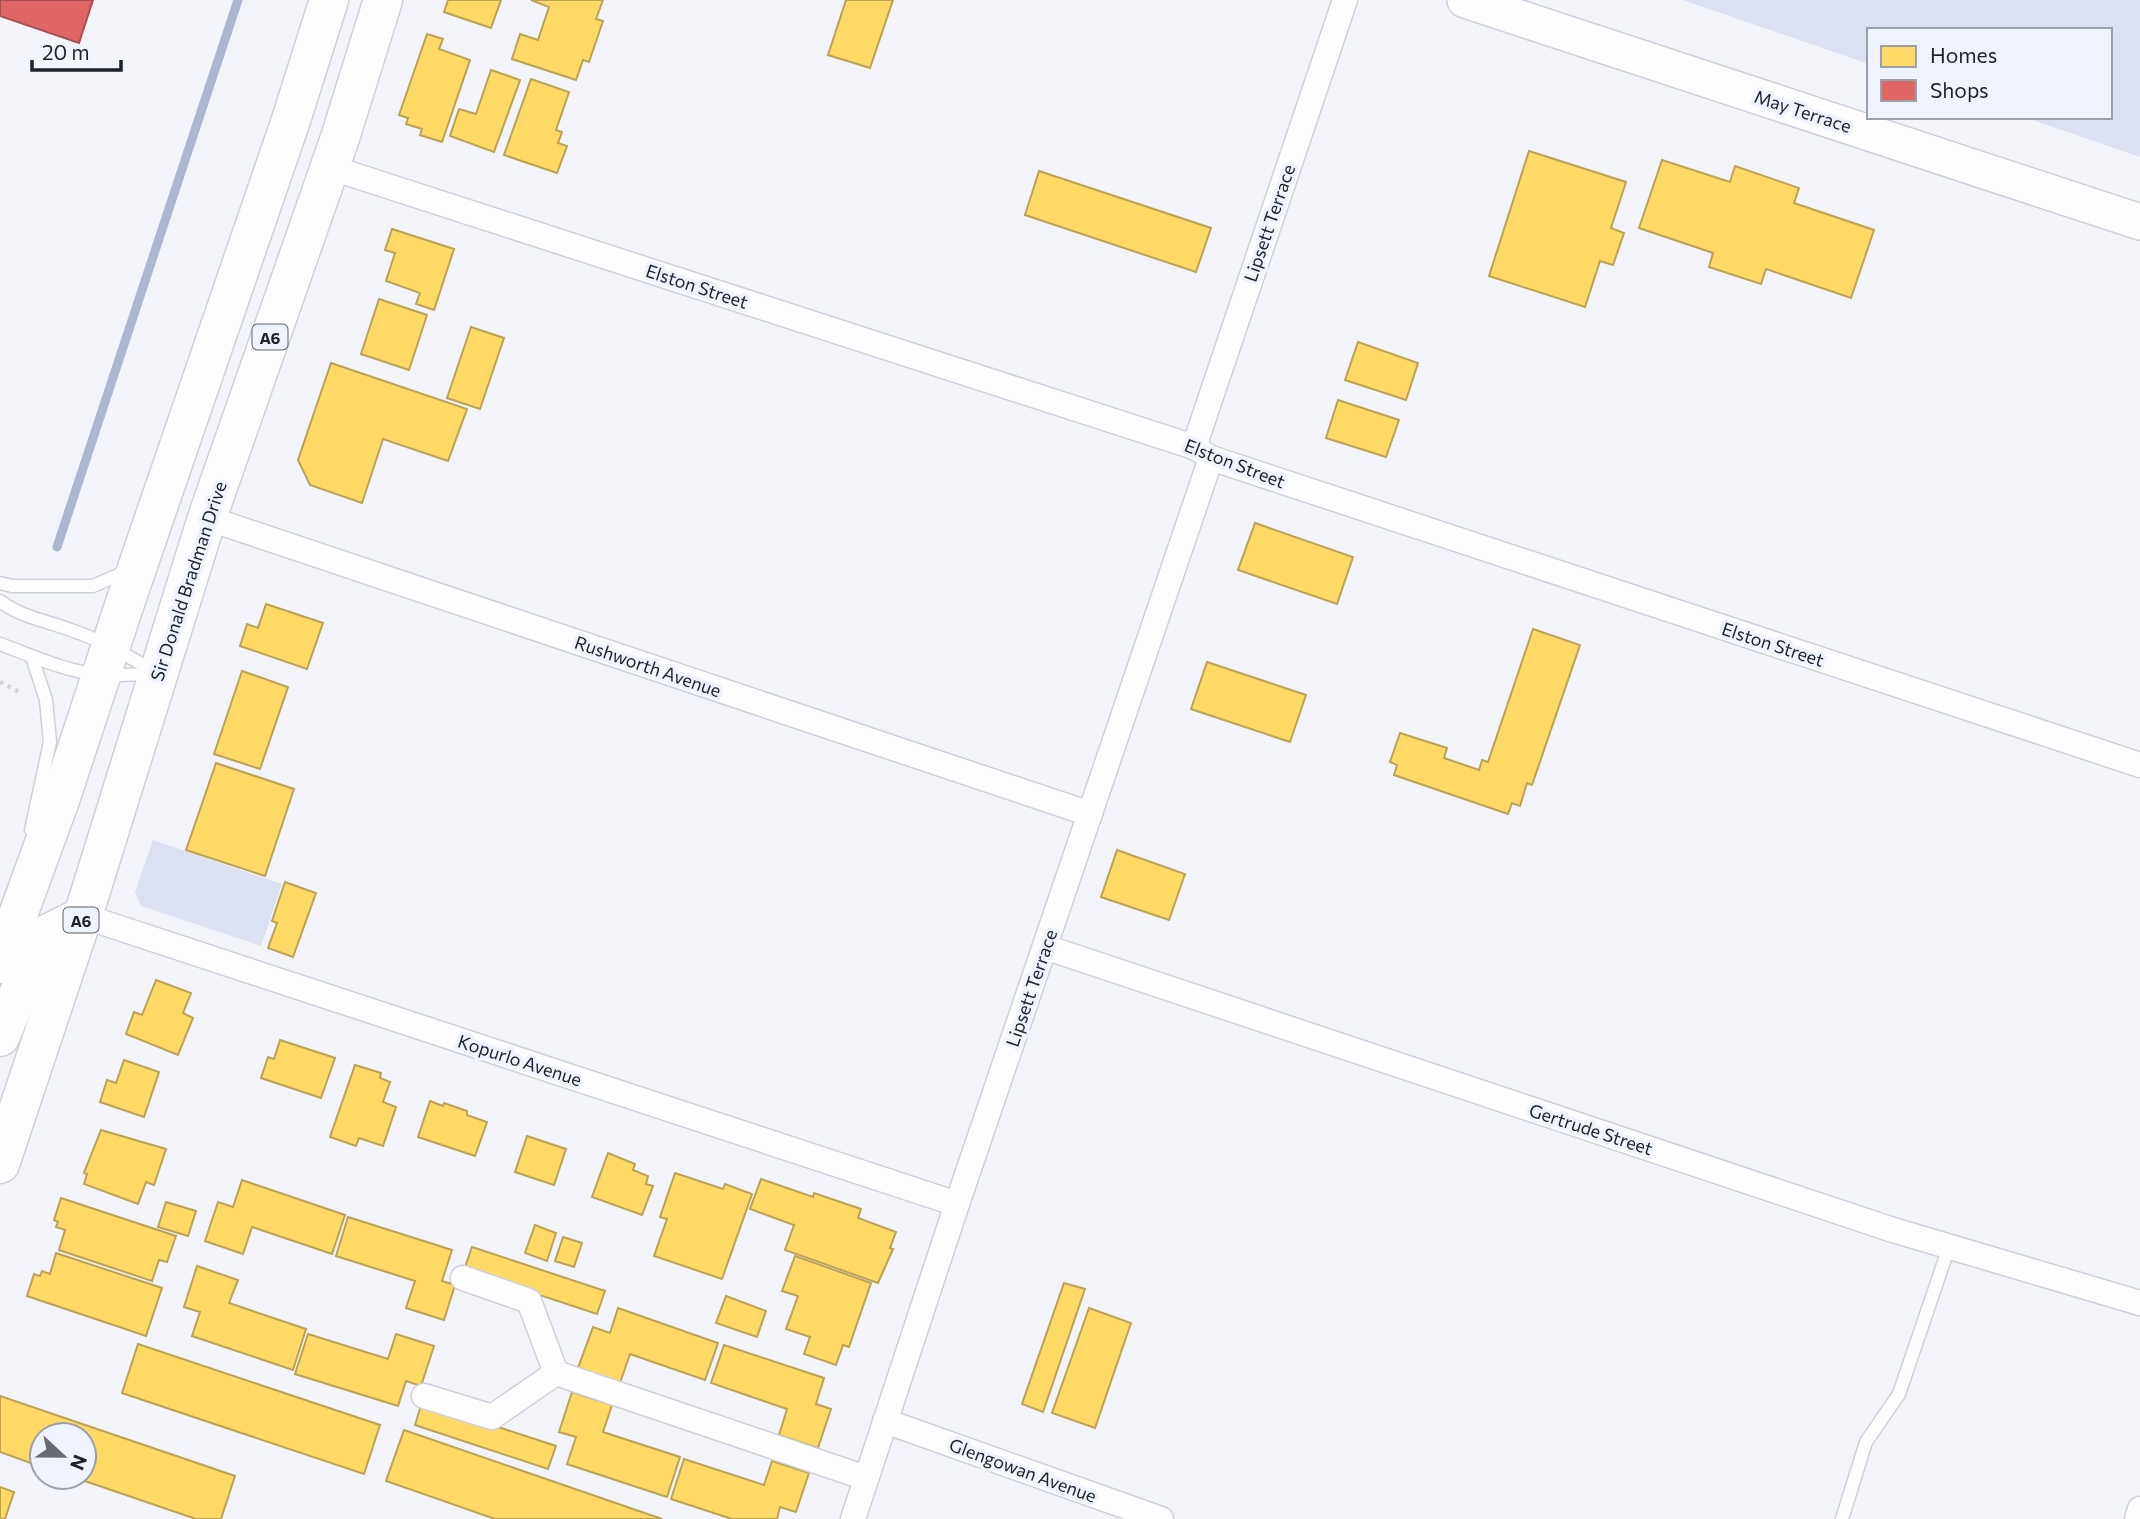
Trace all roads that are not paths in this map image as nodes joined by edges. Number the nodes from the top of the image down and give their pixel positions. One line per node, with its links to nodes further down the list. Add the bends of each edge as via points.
1 (329, 0): 9 (main road)
2 (383, 0): 5 (main road, Sir Donald Bradman Drive / A6)
3 (1345, 0): 7 (street, Lipsett Terrace)
4 (1465, 0): 6 (street, May Terrace)
5 (329, 167): 7 (street, Elston Street); 8 (main road, Sir Donald Bradman Drive / A6)
6 (2140, 222)
7 (1202, 452): 16 (street, Elston Street); 17 (street, Lipsett Terrace)
8 (207, 518): 15 (main road, Sir Donald Bradman Drive / A6); 17 (street, Rushworth Avenue)
9 (139, 561): 10 (lane, via 119,576 93,586); 14 (main road)
10 (6, 585)
11 (0, 601): 14 (lane, via 12,611 74,630)
12 (1, 644): 13 (lane)
13 (32, 657): 14 (lane, via 61,666); 18 (lane, via 43,691 50,742)
14 (106, 660): 15 (lane); 15 (lane); 22 (main road)
15 (158, 674): 20 (main road, Sir Donald Bradman Drive / A6)
16 (2140, 765)
17 (1090, 814): 21 (street, Lipsett Terrace)
18 (29, 837)
19 (23, 864): 22 (lane)
20 (83, 916): 23 (main road, via 43,936); 24 (main road, Sir Donald Bradman Drive / A6); 25 (street, Kopurlo Avenue)
21 (1045, 947): 25 (street, Lipsett Terrace); 26 (street, Gertrude Street)
22 (3, 955)
23 (0, 1037)
24 (0, 1164)
25 (957, 1203): 31 (street, Lipsett Terrace)
26 (1949, 1247): 28 (street, Gertrude Street); 36 (lane, via 1899,1394 1866,1442)
27 (463, 1278): 29 (street, via 529,1301)
28 (2140, 1303)
29 (556, 1373): 30 (street, via 492,1417); 32 (street)
30 (424, 1396)
31 (885, 1421): 32 (street, Lipsett Terrace); 35 (street, Glengowan Avenue)
32 (866, 1478): 34 (street, Lipsett Terrace)
33 (2140, 1509): 37 (street)
34 (853, 1519)
35 (1161, 1519)
36 (1842, 1519)
37 (2137, 1519)

